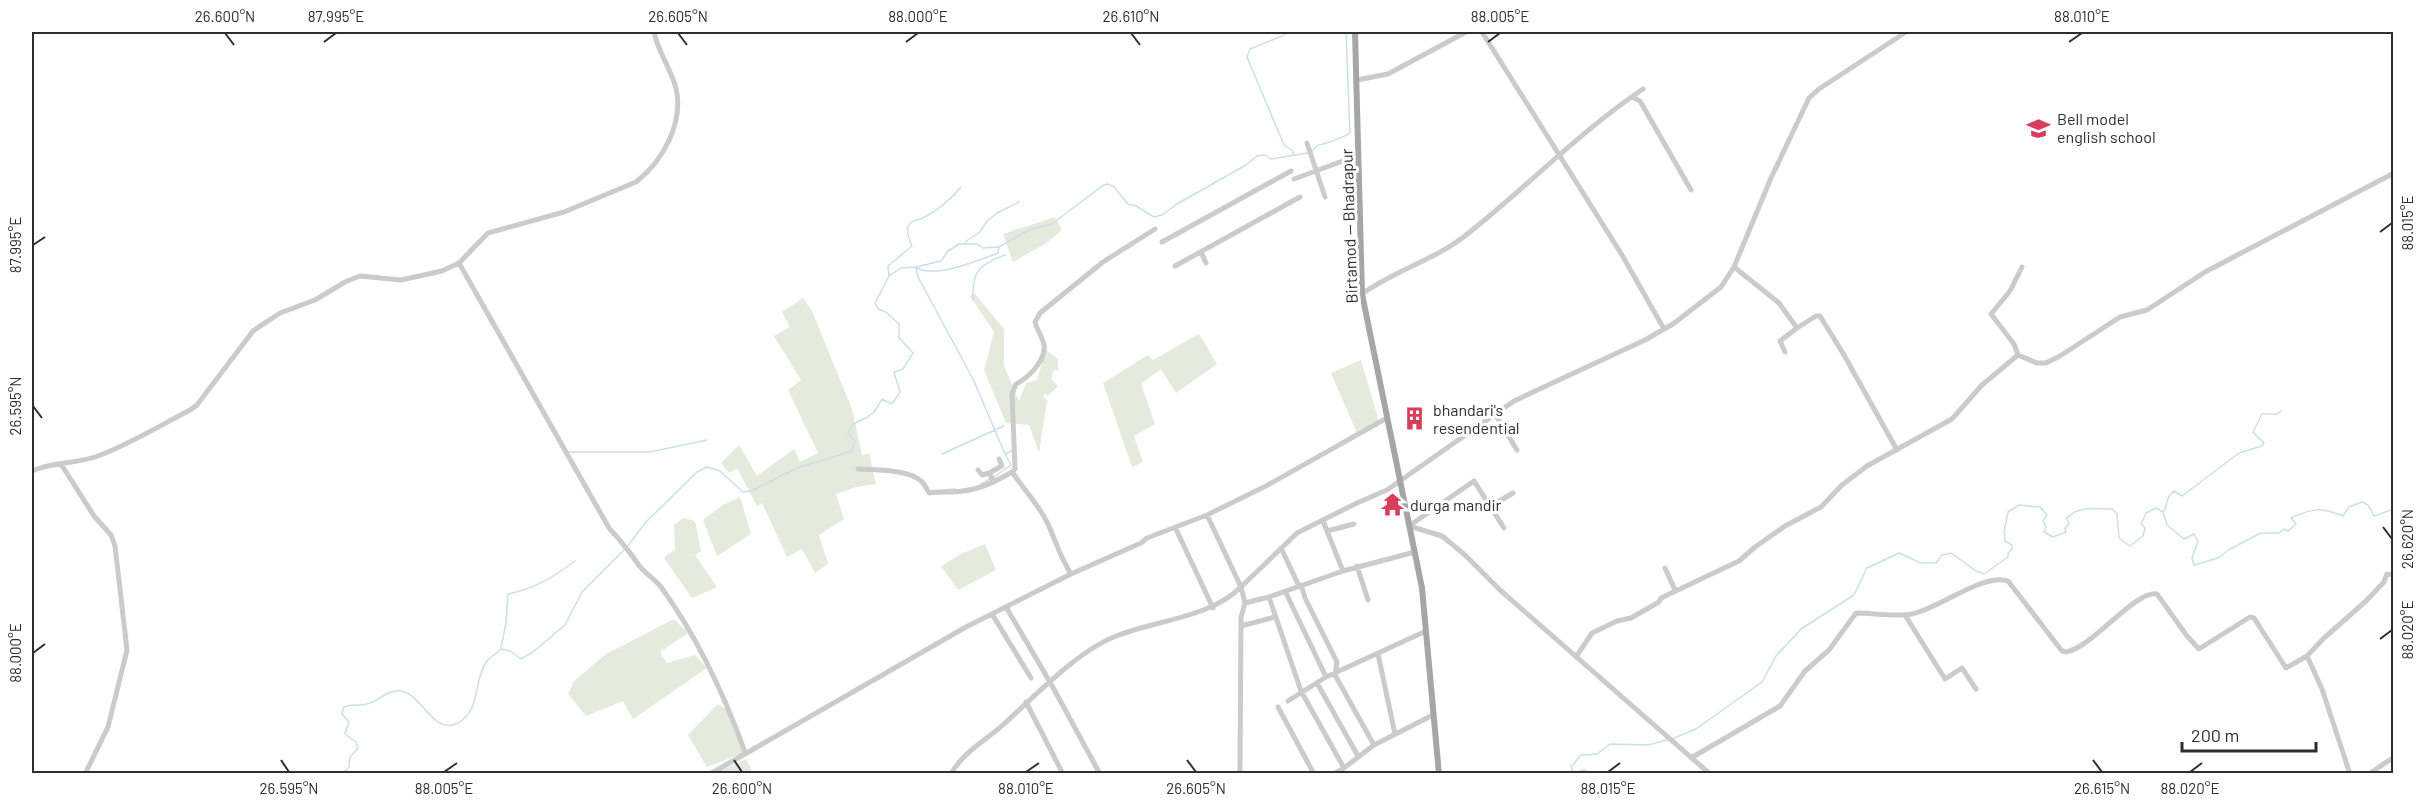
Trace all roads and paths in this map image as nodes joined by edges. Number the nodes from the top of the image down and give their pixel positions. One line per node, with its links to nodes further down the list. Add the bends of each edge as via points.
1 (654, 32): 22 (street, via 677,100 670,137 651,168 636,182 591,202 488,233)
2 (1355, 32): 6 (main road, Birtamod — Bhadrapur)
3 (1466, 32): 6 (street, via 1388,74)
4 (1482, 32): 11 (street)
5 (1906, 32): 25 (street, via 1809,98)
6 (1357, 80): 10 (main road, Birtamod — Bhadrapur)
7 (1643, 89): 8 (street)
8 (1632, 97): 11 (street); 16 (street, via 1640,101)
9 (1307, 143): 13 (street)
10 (1359, 155): 13 (street); 27 (main road, Birtamod — Bhadrapur)
11 (1558, 155): 27 (street, via 1465,237); 29 (street)
12 (1291, 171): 20 (street)
13 (1316, 171): 15 (street); 18 (street)
14 (2394, 173): 31 (street, via 2205,272 2147,310 2120,317 2046,363)
15 (1294, 179)
16 (1691, 190)
17 (1300, 197): 21 (street)
18 (1325, 197)
19 (1155, 229): 41 (street, via 1102,262 1040,313 1035,322 1044,345 1043,354 1028,379 1016,384 1012,394)
20 (1162, 242)
21 (1201, 252): 23 (street); 24 (street)
22 (459, 263): 37 (street, via 401,280 360,276 280,313 253,331 190,410 97,456); 91 (street, via 609,528 660,586 694,642 730,712)
23 (1206, 263)
24 (1175, 266)
25 (1734, 267): 28 (street, via 1779,303); 29 (street, via 1711,296)
26 (2022, 267): 31 (street, via 2010,291 1990,314)
27 (1362, 294): 33 (main road, Birtamod — Bhadrapur)
28 (1797, 328): 30 (street, via 1780,341); 35 (street, via 1820,316)
29 (1664, 329): 32 (street, via 1514,401)
30 (1785, 352)
31 (2018, 355): 35 (street, via 1982,385 1953,419)
32 (1495, 414): 34 (street); 44 (street)
33 (1387, 418): 44 (main road, Birtamod — Bhadrapur); 47 (street)
34 (1517, 450)
35 (1897, 450): 63 (street, via 1867,466 1821,507 1785,526 1739,561)
36 (999, 459): 42 (street, via 1002,466)
37 (61, 464): 40 (street); 96 (street, via 115,546 127,650 108,727)
38 (858, 469): 43 (street, via 917,478 929,493 962,492)
39 (978, 470): 42 (street, via 982,475)
40 (32, 471)
41 (1012, 472): 43 (street); 59 (street, via 1042,515)
42 (989, 473): 43 (street)
43 (994, 482)
44 (1400, 482): 48 (street); 50 (main road, Birtamod — Bhadrapur)
45 (1513, 494): 46 (street)
46 (1491, 506): 50 (street, via 1474,481); 52 (street)
47 (1207, 515): 51 (street); 62 (street)
48 (1323, 521): 53 (street); 54 (street, via 1297,533)
49 (1354, 524): 53 (street)
50 (1409, 526): 55 (main road, Birtamod — Bhadrapur); 77 (street, via 1442,537 1465,555)
51 (1175, 527): 59 (street); 69 (street)
52 (1504, 528)
53 (1327, 531): 58 (street)
54 (1281, 548): 61 (street); 62 (street)
55 (1415, 552): 56 (street); 74 (main road, Birtamod — Bhadrapur)
56 (1357, 566): 58 (street); 66 (street)
57 (1665, 568): 63 (street)
58 (1343, 571): 61 (street)
59 (1071, 574): 68 (street)
60 (2394, 575): 76 (street, via 2387,573 2366,602)
61 (1300, 585): 64 (street); 78 (street, via 1337,662)
62 (1241, 587): 67 (street); 69 (street)
63 (1676, 590): 77 (street, via 1660,597 1645,612 1592,633)
64 (1285, 591): 65 (street); 79 (street)
65 (1269, 597): 67 (street); 72 (street)
66 (1368, 600)
67 (1245, 603): 73 (street)
68 (1006, 607): 70 (street); 81 (street)
69 (1213, 608): 81 (street, via 1117,635)
70 (992, 614): 80 (street); 91 (street)
71 (1905, 615): 76 (street, via 1980,584 2004,579 2066,652 2153,593 2199,649 2250,616 2286,668); 83 (street, via 1945,679 1962,668); 94 (street, via 1856,613 1780,706)
72 (1275, 617): 73 (street); 84 (street)
73 (1241, 626): 101 (street)
74 (1426, 631): 75 (street); 88 (main road, Birtamod — Bhadrapur)
75 (1378, 654): 78 (street); 89 (street)
76 (2307, 656): 106 (street)
77 (1576, 657): 94 (street)
78 (1335, 675): 79 (street); 90 (street)
79 (1326, 677): 82 (street)
80 (1031, 678)
81 (1050, 682): 86 (street); 100 (street)
82 (1317, 683): 84 (street); 92 (street)
83 (1976, 689)
84 (1300, 691): 85 (street); 95 (street)
85 (1288, 701)
86 (1026, 702): 98 (street, via 958,760); 99 (street)
87 (1278, 707): 102 (street)
88 (1433, 715): 89 (street); 104 (main road, Birtamod — Bhadrapur)
89 (1395, 734): 90 (street)
90 (1374, 745): 92 (street)
91 (745, 752): 97 (street)
92 (1358, 756): 95 (street)
93 (2394, 757): 107 (street)
94 (1691, 758): 105 (street)
95 (1344, 768): 103 (street)
96 (85, 774)
97 (710, 774)
98 (951, 774)
99 (1063, 774)
100 (1100, 774)
101 (1240, 774)
102 (1314, 774)
103 (1334, 774)
104 (1439, 774)
105 (1710, 774)
106 (2350, 774)
107 (2369, 774)

